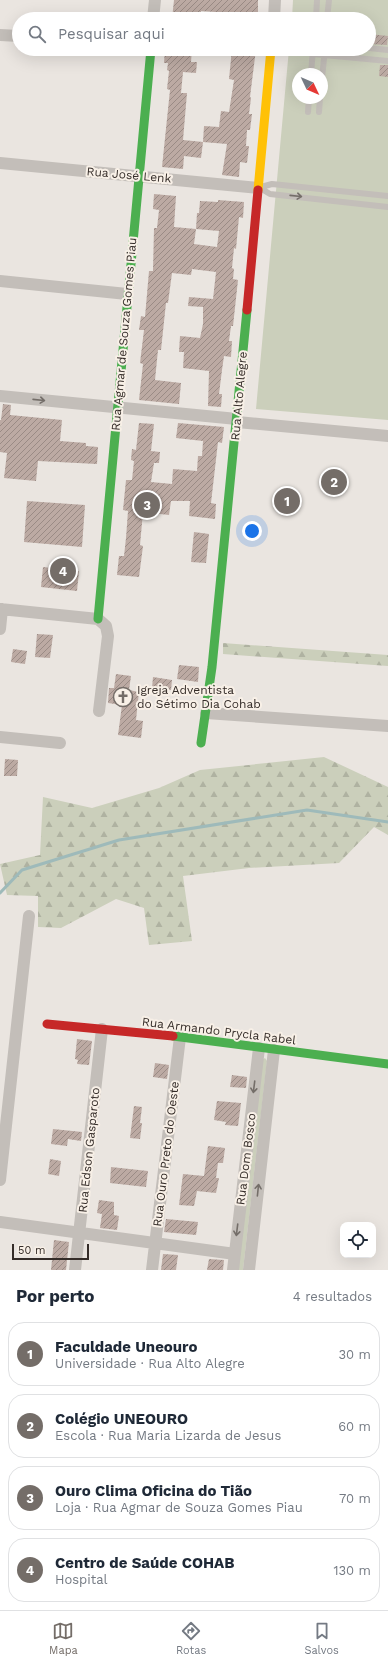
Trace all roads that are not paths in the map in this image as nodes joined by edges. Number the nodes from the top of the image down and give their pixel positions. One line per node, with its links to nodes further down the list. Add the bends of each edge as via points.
1 (155, 0): 5 (street)
2 (276, 0): 6 (street)
3 (317, 0): 7 (lane)
4 (329, 0): 8 (lane)
5 (154, 12)
6 (275, 12)
7 (316, 12)
8 (328, 12)
9 (0, 35): 10 (street)
10 (12, 36)
11 (376, 49): 12 (lane)
12 (388, 50)
13 (150, 56): 26 (street, Rua Agmar de Souza Gomes Piau)
14 (270, 56): 27 (street, Rua Alto Alegre)
15 (313, 56): 19 (lane)
16 (325, 56): 20 (lane)
17 (353, 56): 18 (lane)
18 (388, 61)
19 (312, 68)
20 (323, 68)
21 (309, 104): 23 (lane)
22 (320, 104): 24 (lane)
23 (308, 112)
24 (319, 112)
25 (0, 163): 26 (street, Rua José Lenk)
26 (139, 176): 27 (street, Rua José Lenk); 33 (street, Rua Agmar de Souza Gomes Piau)
27 (258, 188): 28 (lane, via 272,184); 30 (lane, one-way to 30, via 270,194); 36 (street, Rua Alto Alegre)
28 (342, 190): 29 (lane); 30 (lane)
29 (388, 196)
30 (341, 201): 31 (lane)
31 (388, 207)
32 (0, 281): 33 (street)
33 (127, 294): 35 (street, Rua Agmar de Souza Gomes Piau)
34 (0, 396): 35 (street, one-way to 35)
35 (118, 408): 36 (street); 39 (street, Rua Agmar de Souza Gomes Piau)
36 (237, 421): 37 (street); 42 (street, Rua Alto Alegre)
37 (388, 436)
38 (1, 609): 39 (street); 40 (street)
39 (98, 619): 41 (street, via 106,626 108,636)
40 (0, 629)
41 (99, 711)
42 (206, 713): 43 (street); 46 (street, Rua Alto Alegre)
43 (388, 726)
44 (0, 737): 45 (street)
45 (60, 743)
46 (201, 743)
47 (29, 916): 54 (street)
48 (47, 1024): 49 (street, Rua Armando Prycla Rabel)
49 (102, 1029): 50 (street, Rua Armando Prycla Rabel); 57 (street, Rua Edson Gasparoto)
50 (180, 1037): 51 (street, Rua Armando Prycla Rabel); 58 (street, Rua Ouro Preto do Oeste)
51 (259, 1048): 52 (street, Rua Armando Prycla Rabel); 59 (street, Rua Dom Bosco, one-way to 59)
52 (274, 1050): 53 (street, Rua Armando Prycla Rabel); 63 (street, Rua Dom Bosco, one-way to 52)
53 (388, 1064)
54 (3, 1115): 55 (street)
55 (0, 1180)
56 (0, 1222): 57 (street)
57 (80, 1233): 58 (street); 60 (street, Rua Edson Gasparoto)
58 (155, 1243): 59 (street); 61 (street, Rua Ouro Preto do Oeste)
59 (235, 1254): 62 (street, Rua Dom Bosco)
60 (75, 1270)
61 (152, 1270)
62 (233, 1270)
63 (249, 1270)

